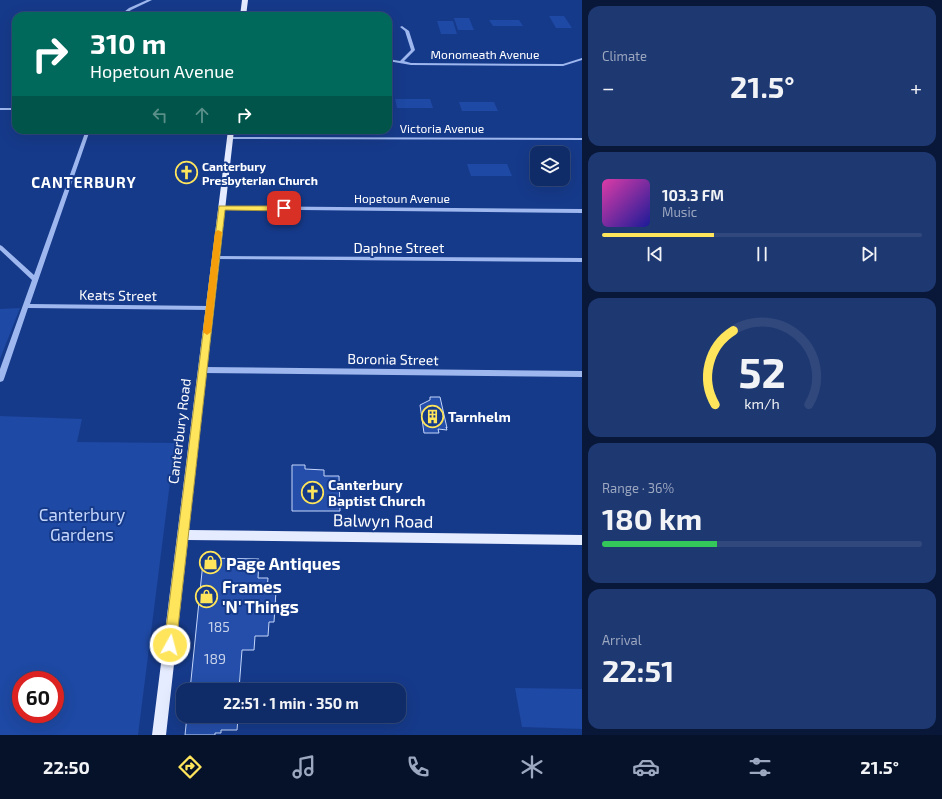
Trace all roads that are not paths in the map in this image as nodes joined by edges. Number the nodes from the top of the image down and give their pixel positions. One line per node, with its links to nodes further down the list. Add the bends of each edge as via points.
1 (150, 0): 3 (street)
2 (245, 0): 4 (main road)
3 (126, 12)
4 (244, 12)
5 (402, 27): 8 (street, via 407,31 413,50)
6 (582, 59): 8 (street, Monomeath Avenue, via 563,65)
7 (392, 61): 8 (street, Monomeath Avenue)
8 (401, 62)
9 (0, 109): 10 (street)
10 (12, 109)
11 (87, 134): 19 (street)
12 (230, 134): 13 (street, Victoria Avenue); 14 (main road, Canterbury Road)
13 (582, 138)
14 (221, 208): 15 (street, Hopetoun Avenue); 17 (main road, Canterbury Road)
15 (582, 211)
16 (0, 247): 19 (street)
17 (215, 258): 18 (street, Daphne Street); 21 (main road, Canterbury Road)
18 (582, 260)
19 (35, 280): 20 (street)
20 (26, 306): 21 (street, Keats Street); 24 (street)
21 (210, 308): 22 (main road, Canterbury Road)
22 (203, 370): 23 (street, Boronia Street); 25 (main road, Canterbury Road)
23 (582, 374)
24 (0, 379)
25 (183, 535): 26 (main road, Balwyn Road); 27 (main road, Canterbury Road)
26 (582, 540)
27 (159, 735)

